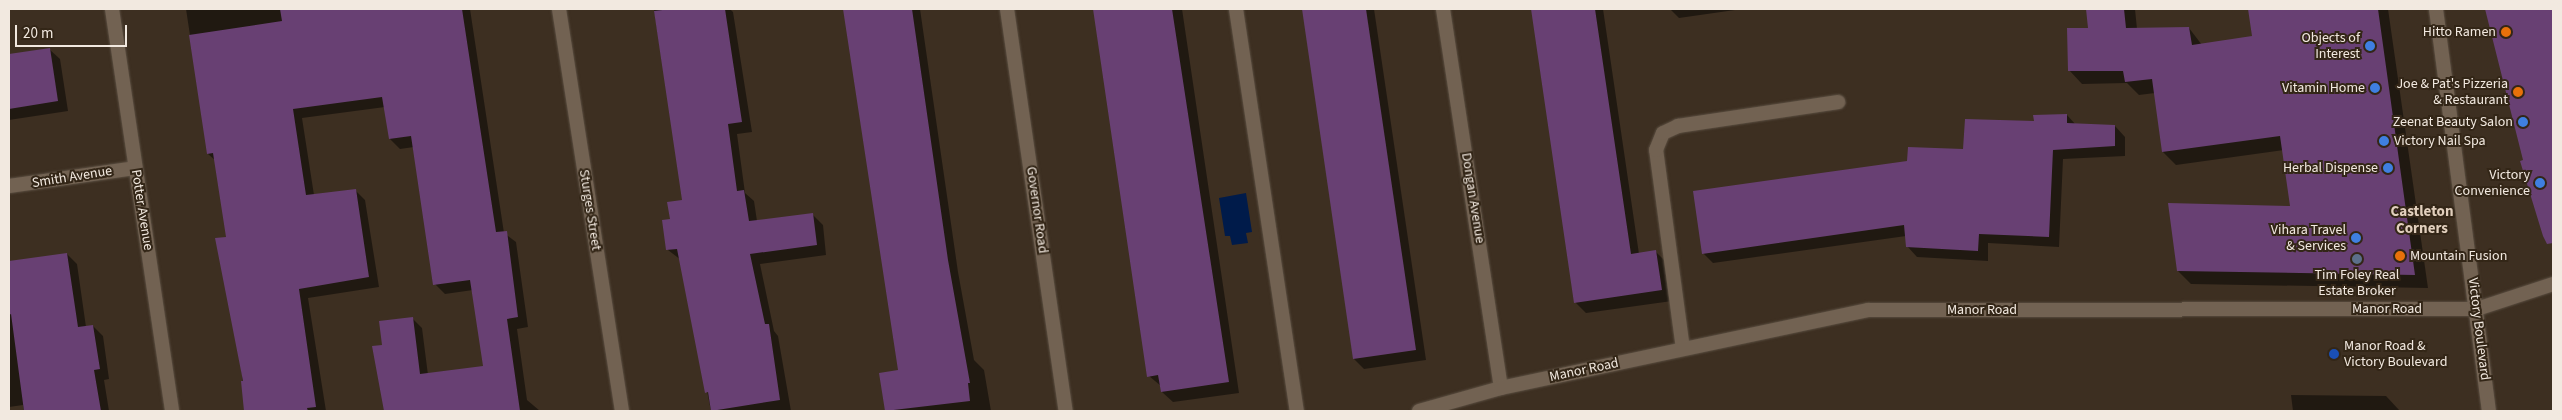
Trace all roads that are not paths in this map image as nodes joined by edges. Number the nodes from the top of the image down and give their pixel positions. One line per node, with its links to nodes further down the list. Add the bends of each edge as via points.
1 (112, 9): 8 (street, Potter Avenue)
2 (559, 9): 15 (street, Sturges Street)
3 (1007, 9): 16 (street, Governor Road)
4 (1236, 9): 17 (street)
5 (1444, 9): 13 (street, Dongan Avenue)
6 (2436, 9): 11 (street, Victory Boulevard)
7 (1838, 102): 12 (street, via 1678,126 1663,133 1656,150)
8 (135, 168): 9 (street, Smith Avenue); 14 (street, Potter Avenue)
9 (9, 186)
10 (2553, 284): 11 (street, Manor Road)
11 (2477, 309): 12 (street, Manor Road, via 1868,310); 19 (street, Victory Boulevard)
12 (1683, 349): 13 (street, Manor Road)
13 (1501, 388): 18 (street, Manor Road)
14 (172, 411)
15 (622, 411)
16 (1066, 411)
17 (1297, 411)
18 (1419, 411)
19 (2489, 411)

